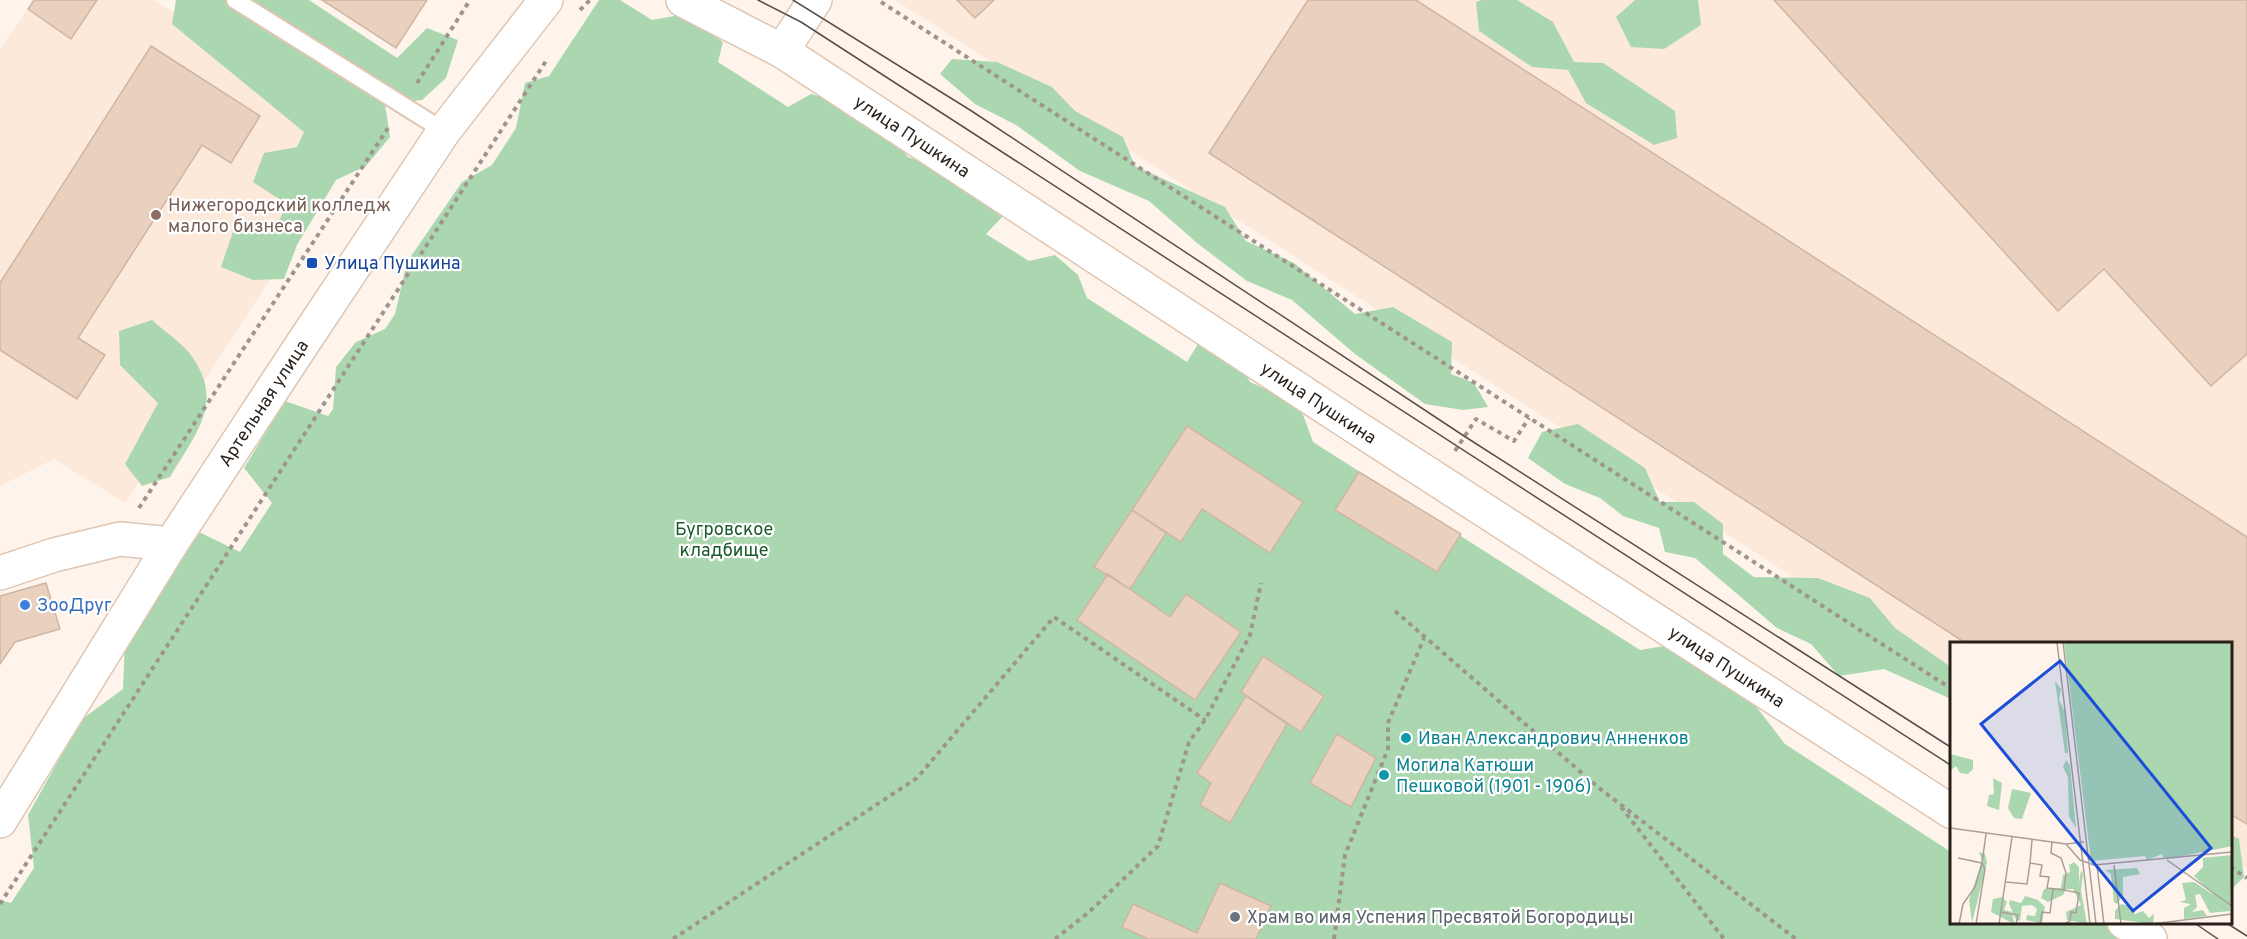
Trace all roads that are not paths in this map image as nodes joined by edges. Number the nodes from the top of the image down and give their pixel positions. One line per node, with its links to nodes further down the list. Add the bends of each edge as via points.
1 (235, 0): 6 (lane)
2 (683, 0): 5 (street, улица Пушкина)
3 (815, 0): 5 (street)
4 (534, 3): 6 (street, Артельная улица)
5 (783, 51): 9 (street, улица Пушкина)
6 (444, 131): 7 (street, Артельная улица)
7 (171, 544): 8 (street, via 120,539); 10 (street, Артельная улица)
8 (0, 573)
9 (1950, 811)
10 (0, 821)
11 (2127, 924): 12 (street)
12 (2150, 939)

